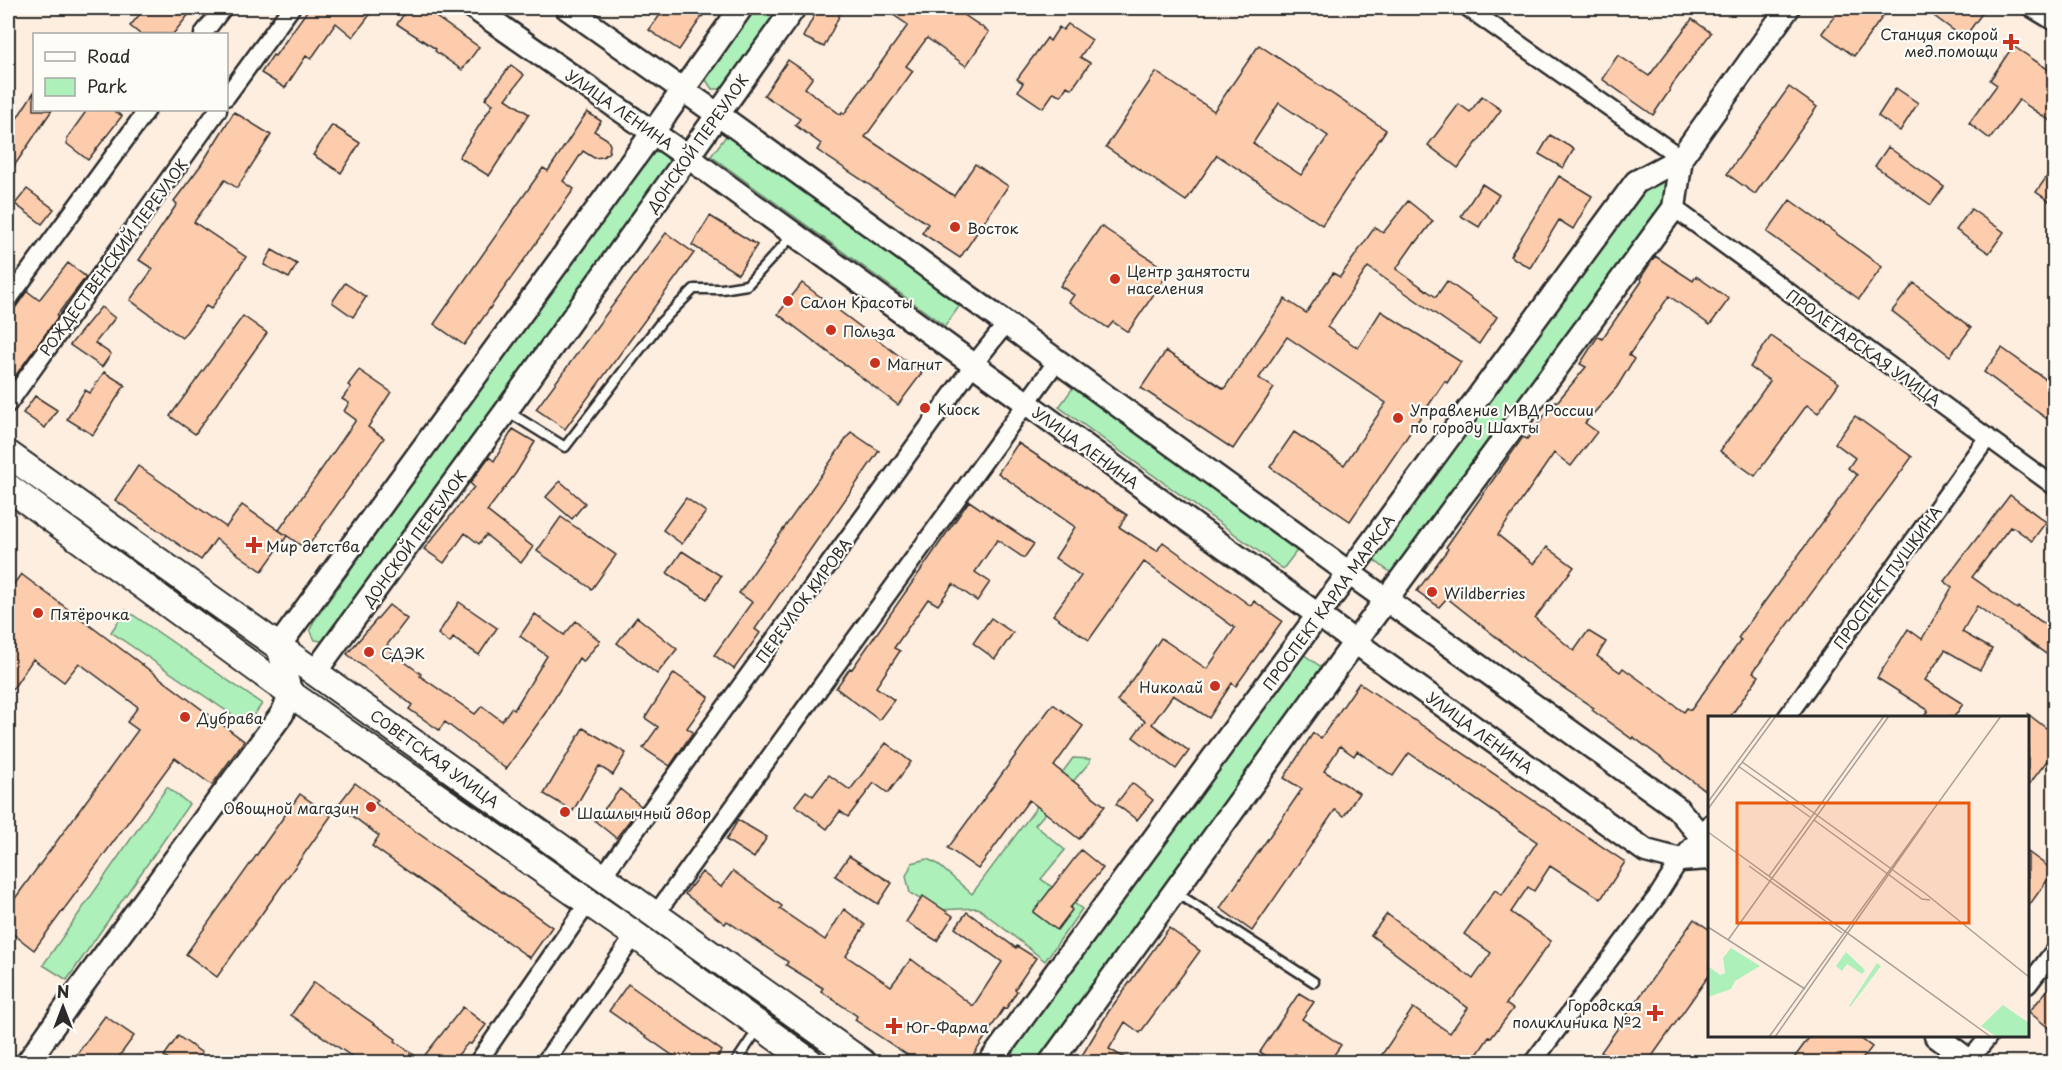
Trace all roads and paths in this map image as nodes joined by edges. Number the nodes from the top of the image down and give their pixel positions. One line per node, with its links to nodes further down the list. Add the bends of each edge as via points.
1 (223, 8): 11 (street)
2 (291, 8): 13 (street)
3 (474, 8): 17 (main road, УЛИЦА ЛЕНИНА)
4 (567, 8): 12 (main road, УЛИЦА ЛЕНИНА)
5 (741, 8): 12 (main road)
6 (794, 8): 16 (main road, ДОНСКОЙ ПЕРЕУЛОК)
7 (1468, 8): 19 (street)
8 (1788, 8): 19 (main road, ПРОСПЕКТ КАРЛА МАРКСА)
9 (2031, 8): 10 (street)
10 (2055, 22)
11 (204, 33)
12 (683, 89): 16 (main road, УЛИЦА ЛЕНИНА); 17 (main road)
13 (228, 94)
14 (146, 111): 22 (street)
15 (217, 111): 26 (street, РОЖДЕСТВЕНСКИЙ ПЕРЕУЛОК)
16 (717, 114): 18 (main road, ДОНСКОЙ ПЕРЕУЛОК); 23 (main road, УЛИЦА ЛЕНИНА)
17 (653, 132): 18 (main road, УЛИЦА ЛЕНИНА); 37 (main road)
18 (688, 157): 21 (main road, УЛИЦА ЛЕНИНА); 28 (main road, ДОНСКОЙ ПЕРЕУЛОК)
19 (1681, 158): 20 (main road, ПРОСПЕКТ КАРЛА МАРКСА); 33 (main road, ПРОСПЕКТ КАРЛА МАРКСА, via 1636,182)
20 (1674, 208): 29 (street, ПРОЛЕТАРСКАЯ УЛИЦА); 34 (main road, ПРОСПЕКТ КАРЛА МАРКСА)
21 (794, 234): 25 (main road, УЛИЦА ЛЕНИНА); 28 (lane, via 747,285 693,289 661,322 565,447)
22 (8, 300)
23 (1006, 324): 24 (main road, УЛИЦА ЛЕНИНА); 25 (street, ПЕРЕУЛОК КИРОВА)
24 (1057, 361): 27 (street); 33 (main road, УЛИЦА ЛЕНИНА)
25 (974, 364): 27 (main road, УЛИЦА ЛЕНИНА); 45 (street, ПЕРЕУЛОК КИРОВА)
26 (8, 404)
27 (1027, 404): 35 (main road, УЛИЦА ЛЕНИНА); 48 (street)
28 (506, 411): 38 (main road, ДОНСКОЙ ПЕРЕУЛОК)
29 (1988, 437): 31 (street, ПРОЛЕТАРСКАЯ УЛИЦА); 40 (street, ПРОСПЕКТ ПУШКИНА)
30 (8, 454): 37 (main road, СОВЕТСКАЯ УЛИЦА)
31 (2055, 486)
32 (8, 487): 39 (main road, СОВЕТСКАЯ УЛИЦА)
33 (1349, 573): 34 (main road, УЛИЦА ЛЕНИНА); 35 (main road, ПРОСПЕКТ КАРЛА МАРКСА)
34 (1386, 600): 36 (main road, ПРОСПЕКТ КАРЛА МАРКСА); 41 (main road, УЛИЦА ЛЕНИНА)
35 (1318, 614): 36 (main road, УЛИЦА ЛЕНИНА); 62 (main road, ПРОСПЕКТ КАРЛА МАРКСА)
36 (1355, 642): 44 (main road, УЛИЦА ЛЕНИНА, via 1646,851); 46 (main road, ПРОСПЕКТ КАРЛА МАРКСА)
37 (278, 647): 38 (main road, СОВЕТСКАЯ УЛИЦА); 39 (main road)
38 (315, 672): 39 (main road, ДОНСКОЙ ПЕРЕУЛОК); 45 (main road, СОВЕТСКАЯ УЛИЦА)
39 (291, 694): 47 (main road, СОВЕТСКАЯ УЛИЦА); 56 (main road, ДОНСКОЙ ПЕРЕУЛОК, via 282,714)
40 (1787, 716)
41 (1705, 830): 42 (main road, УЛИЦА ЛЕНИНА); 44 (street)
42 (1708, 852)
43 (1708, 859): 44 (main road, УЛИЦА ЛЕНИНА)
44 (1680, 860): 64 (street)
45 (602, 877): 48 (main road, СОВЕТСКАЯ УЛИЦА)
46 (1175, 891): 51 (lane); 63 (main road, ПРОСПЕКТ КАРЛА МАРКСА)
47 (588, 903): 49 (main road, СОВЕТСКАЯ УЛИЦА); 57 (street)
48 (655, 915): 61 (main road, СОВЕТСКАЯ УЛИЦА)
49 (635, 935): 53 (main road, СОВЕТСКАЯ УЛИЦА); 58 (street)
50 (2055, 951): 52 (street)
51 (1314, 982)
52 (2029, 985)
53 (760, 1026): 59 (lane); 60 (main road, СОВЕТСКАЯ УЛИЦА)
54 (1939, 1037): 65 (main road)
55 (1988, 1037): 65 (street)
56 (28, 1062)
57 (478, 1062)
58 (545, 1062)
59 (736, 1062)
60 (810, 1062)
61 (862, 1062)
62 (990, 1062)
63 (1051, 1062)
64 (1533, 1062)
65 (1970, 1062)

